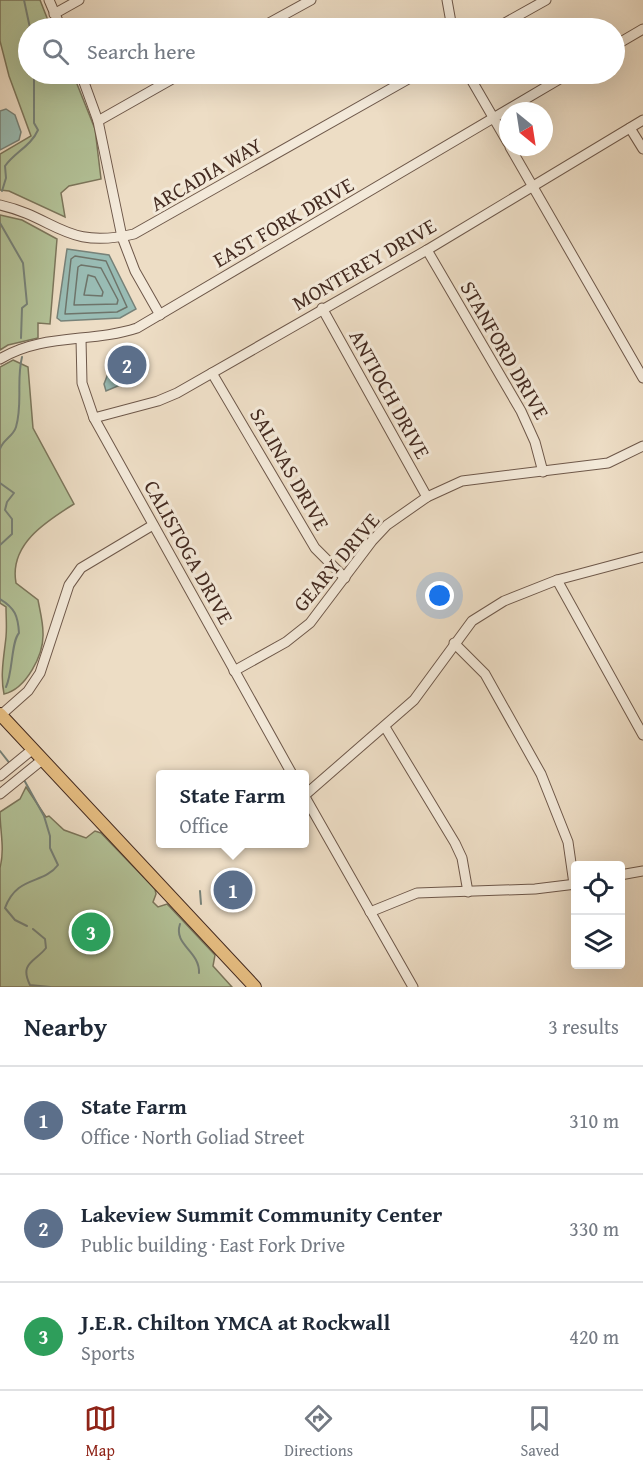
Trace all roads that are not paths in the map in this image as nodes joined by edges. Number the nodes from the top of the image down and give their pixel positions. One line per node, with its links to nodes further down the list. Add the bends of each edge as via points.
1 (49, 0): 6 (street)
2 (79, 0): 6 (street)
3 (310, 0): 8 (street)
4 (447, 0): 9 (street)
5 (546, 0): 10 (street)
6 (54, 14): 7 (street)
7 (56, 18)
8 (278, 18)
9 (450, 18)
10 (514, 18)
11 (643, 29): 12 (street)
12 (625, 40)
13 (85, 84): 20 (street)
14 (163, 84): 20 (street)
15 (399, 84): 27 (street, ARCADIA WAY, via 145,229)
16 (474, 84): 18 (street)
17 (552, 84): 18 (street, EAST FORK DRIVE)
18 (494, 119): 21 (street); 30 (street, EAST FORK DRIVE)
19 (643, 120): 22 (street, MONTEREY DRIVE)
20 (98, 121): 27 (street)
21 (499, 128)
22 (630, 128): 23 (street); 25 (street, MONTEREY DRIVE)
23 (643, 149)
24 (515, 156): 25 (street)
25 (533, 186): 28 (street, MONTEREY DRIVE); 34 (street)
26 (0, 205): 27 (street, ARCADIA WAY, via 31,215 72,236 99,240)
27 (122, 237): 30 (street, via 135,271)
28 (427, 250): 29 (street, MONTEREY DRIVE); 37 (street, STANFORD DRIVE, via 521,411 536,442)
29 (322, 309): 33 (street, MONTEREY DRIVE); 38 (street, ANTIOCH DRIVE)
30 (160, 315): 31 (street, EAST FORK DRIVE, via 116,335)
31 (81, 339): 32 (street, EAST FORK DRIVE, via 39,342); 35 (street, CALISTOGA DRIVE, via 82,383)
32 (0, 358)
33 (212, 373): 35 (street, MONTEREY DRIVE, via 158,401); 41 (street, SALINAS DRIVE, via 315,548)
34 (643, 378)
35 (94, 418): 39 (street, CALISTOGA DRIVE)
36 (643, 446): 37 (street, GEARY DRIVE, via 608,463)
37 (543, 472): 38 (street, GEARY DRIVE, via 462,481)
38 (427, 497): 41 (street, GEARY DRIVE, via 387,525)
39 (153, 525): 44 (street, CALISTOGA DRIVE); 45 (street, via 81,568 69,585 40,673 28,691)
40 (643, 556): 42 (street)
41 (345, 578): 44 (street, GEARY DRIVE, via 302,630)
42 (557, 580): 43 (street, via 504,601 472,621); 47 (street)
43 (454, 643): 46 (street, via 424,688); 55 (street, via 485,674 541,774 568,842)
44 (234, 671): 50 (street, CALISTOGA DRIVE)
45 (1, 714): 48 (main road)
46 (385, 727): 52 (street); 59 (street, via 455,843)
47 (643, 735)
48 (33, 749): 49 (main road); 51 (street)
49 (42, 760): 53 (street); 61 (main road)
50 (290, 770)
51 (3, 774)
52 (309, 793)
53 (0, 794)
54 (309, 803): 60 (street)
55 (571, 861)
56 (643, 871): 57 (street)
57 (625, 875)
58 (571, 884): 59 (street)
59 (468, 891): 60 (street, via 417,893)
60 (370, 912): 62 (street)
61 (255, 987)
62 (413, 987)

